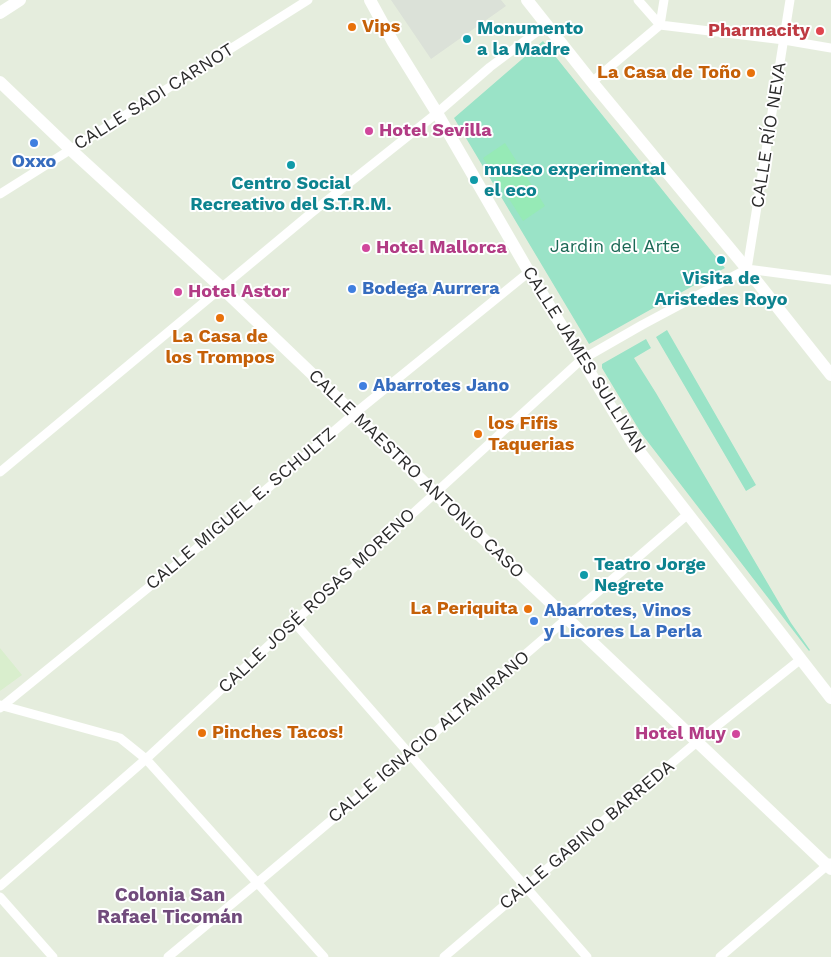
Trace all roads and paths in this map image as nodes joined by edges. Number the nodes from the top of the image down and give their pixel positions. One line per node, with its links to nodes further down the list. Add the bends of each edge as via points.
1 (20, 0): 8 (main road)
2 (308, 0): 16 (street, CALLE SADI CARNOT)
3 (370, 0): 15 (main road, CALLE JAMES SULLIVAN)
4 (527, 0): 9 (main road)
5 (638, 0): 10 (street)
6 (664, 0): 10 (street)
7 (790, 0): 11 (street, CALLE RÍO NEVA)
8 (0, 13)
9 (546, 25): 14 (main road); 15 (street)
10 (660, 25): 11 (street); 14 (street)
11 (784, 40): 12 (street); 18 (street, CALLE RÍO NEVA)
12 (831, 48)
13 (0, 82): 16 (main road, CALLE MAESTRO ANTONIO CASO)
14 (592, 82): 18 (main road)
15 (437, 113): 19 (main road, CALLE JAMES SULLIVAN); 21 (street)
16 (71, 150): 17 (street, CALLE SADI CARNOT); 21 (main road, CALLE MAESTRO ANTONIO CASO)
17 (0, 194)
18 (747, 270): 20 (street); 22 (street, CALLE JOSÉ ROSAS MORENO); 23 (main road)
19 (529, 272): 22 (main road, CALLE JAMES SULLIVAN); 24 (street, CALLE MIGUEL E. SCHULTZ)
20 (831, 280)
21 (222, 288): 24 (main road, CALLE MAESTRO ANTONIO CASO); 25 (street)
22 (582, 360): 26 (street, CALLE JOSÉ ROSAS MORENO); 27 (main road, CALLE JAMES SULLIVAN, via 632,442)
23 (831, 375)
24 (354, 414): 26 (main road, CALLE MAESTRO ANTONIO CASO); 32 (street, CALLE MIGUEL E. SCHULTZ, via 218,531)
25 (0, 472)
26 (435, 493): 28 (main road, CALLE MAESTRO ANTONIO CASO); 29 (street, CALLE JOSÉ ROSAS MORENO)
27 (688, 514): 28 (street, CALLE IGNACIO ALTAMIRANO); 30 (main road, CALLE JAMES SULLIVAN)
28 (567, 619): 33 (main road, CALLE MAESTRO ANTONIO CASO); 34 (street, CALLE IGNACIO ALTAMIRANO)
29 (294, 622): 34 (street); 35 (street, CALLE JOSÉ ROSAS MORENO)
30 (801, 659): 31 (main road, CALLE JAMES SULLIVAN); 33 (street, CALLE GABINO BARREDA)
31 (831, 698)
32 (1, 706): 35 (street, via 120,738)
33 (698, 741): 36 (main road, CALLE MAESTRO ANTONIO CASO); 39 (street, CALLE GABINO BARREDA)
34 (410, 754): 37 (street, CALLE IGNACIO ALTAMIRANO); 39 (street)
35 (146, 759): 37 (street); 38 (street, CALLE JOSÉ ROSAS MORENO)
36 (830, 865): 46 (street)
37 (257, 883): 42 (street, CALLE IGNACIO ALTAMIRANO); 43 (street)
38 (0, 886)
39 (526, 887): 44 (street, CALLE GABINO BARREDA); 45 (street)
40 (0, 897): 41 (street)
41 (53, 957)
42 (168, 957)
43 (324, 957)
44 (444, 957)
45 (587, 957)
46 (720, 957)

